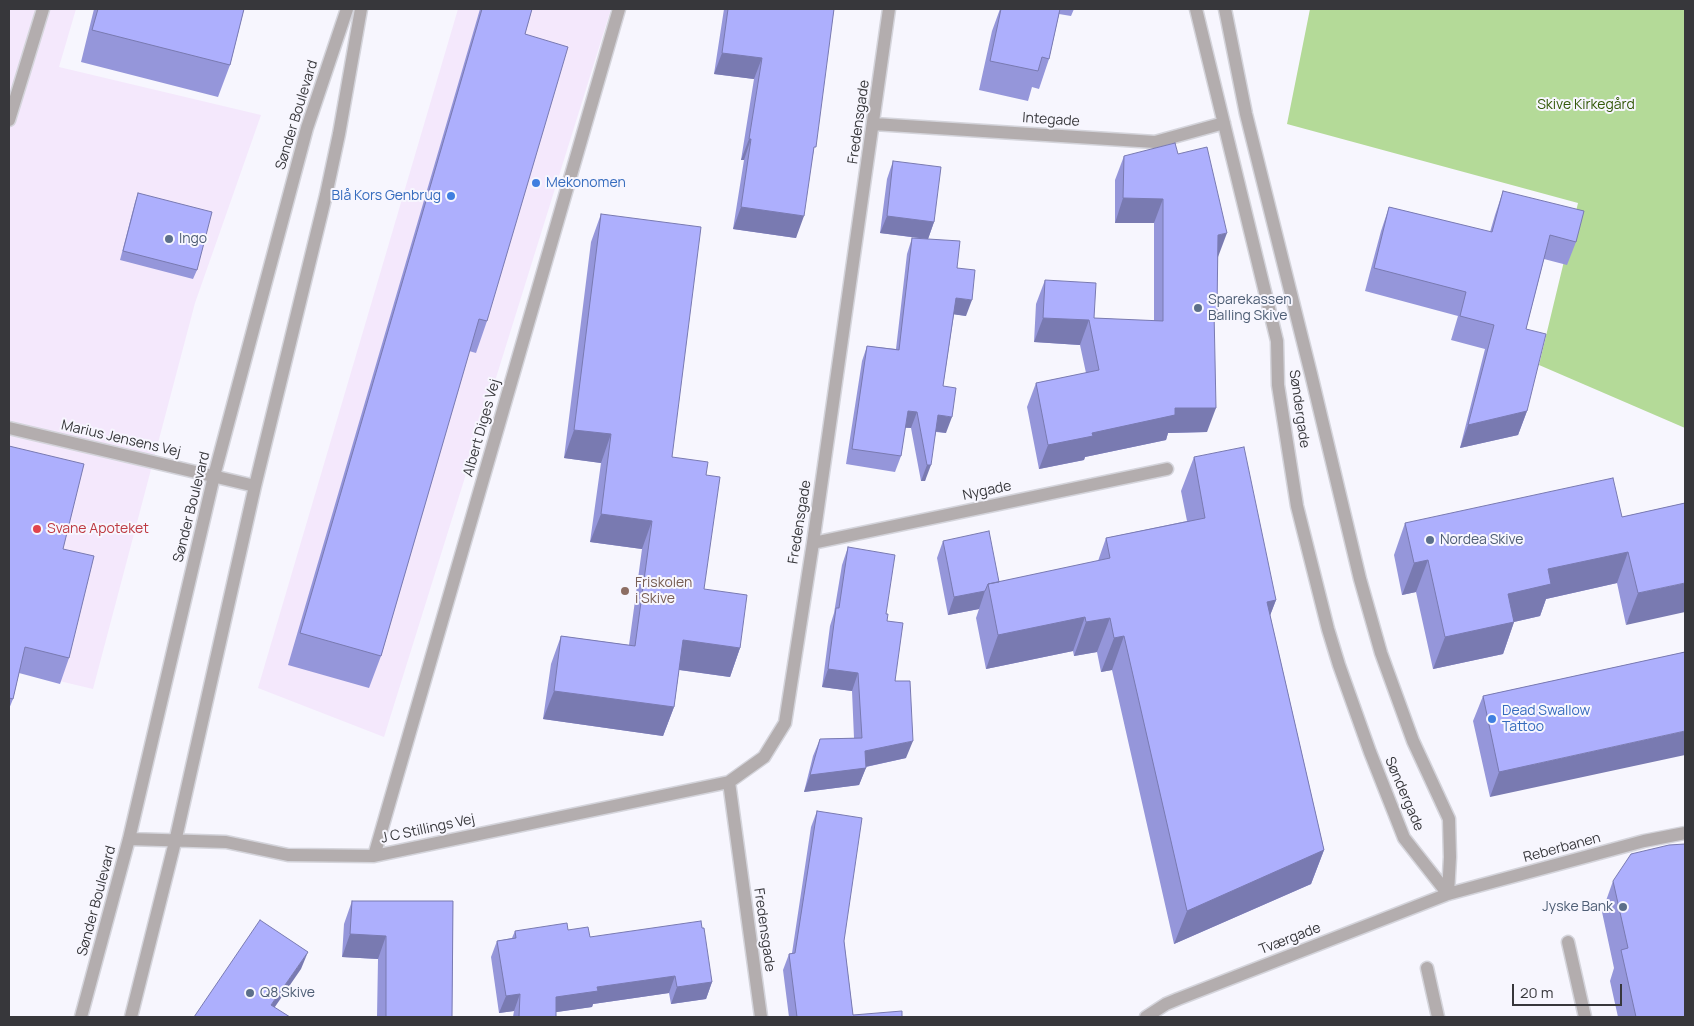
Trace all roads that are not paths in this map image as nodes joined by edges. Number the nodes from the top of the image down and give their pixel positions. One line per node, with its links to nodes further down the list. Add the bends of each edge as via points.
1 (42, 9): 8 (street)
2 (347, 9): 13 (street, Sønder Boulevard, via 307,128)
3 (361, 9): 14 (street, via 326,195)
4 (619, 9): 20 (street, Albert Diges Vej)
5 (890, 9): 10 (street, Fredensgade)
6 (1196, 9): 9 (street, Søndergade)
7 (1225, 9): 21 (street, Søndergade, via 1246,114 1360,579 1387,671 1413,741 1448,819)
8 (9, 120)
9 (1224, 123): 10 (street, Integade, via 1155,142); 21 (street, Søndergade, via 1277,341 1278,385 1298,506 1339,665 1404,838)
10 (874, 124): 15 (street, Fredensgade)
11 (9, 428): 13 (street, Marius Jensens Vej)
12 (1167, 468): 15 (street, Nygade)
13 (214, 476): 14 (street, Marius Jensens Vej); 18 (street, Sønder Boulevard)
14 (255, 486): 19 (street)
15 (813, 544): 16 (street, Fredensgade, via 785,723 764,757)
16 (729, 782): 20 (street, J C Stillings Vej); 26 (street, Fredensgade)
17 (1685, 833): 21 (street, Reberbanen)
18 (129, 839): 19 (street, J C Stillings Vej); 24 (street, Sønder Boulevard)
19 (175, 842): 20 (street, J C Stillings Vej, via 226,842 288,855); 25 (street)
20 (374, 856)
21 (1448, 894): 27 (street, Tværgade, via 1178,999)
22 (1568, 942): 29 (street)
23 (1427, 968): 28 (street)
24 (82, 1017)
25 (131, 1017)
26 (760, 1017)
27 (1146, 1017)
28 (1438, 1017)
29 (1585, 1017)

